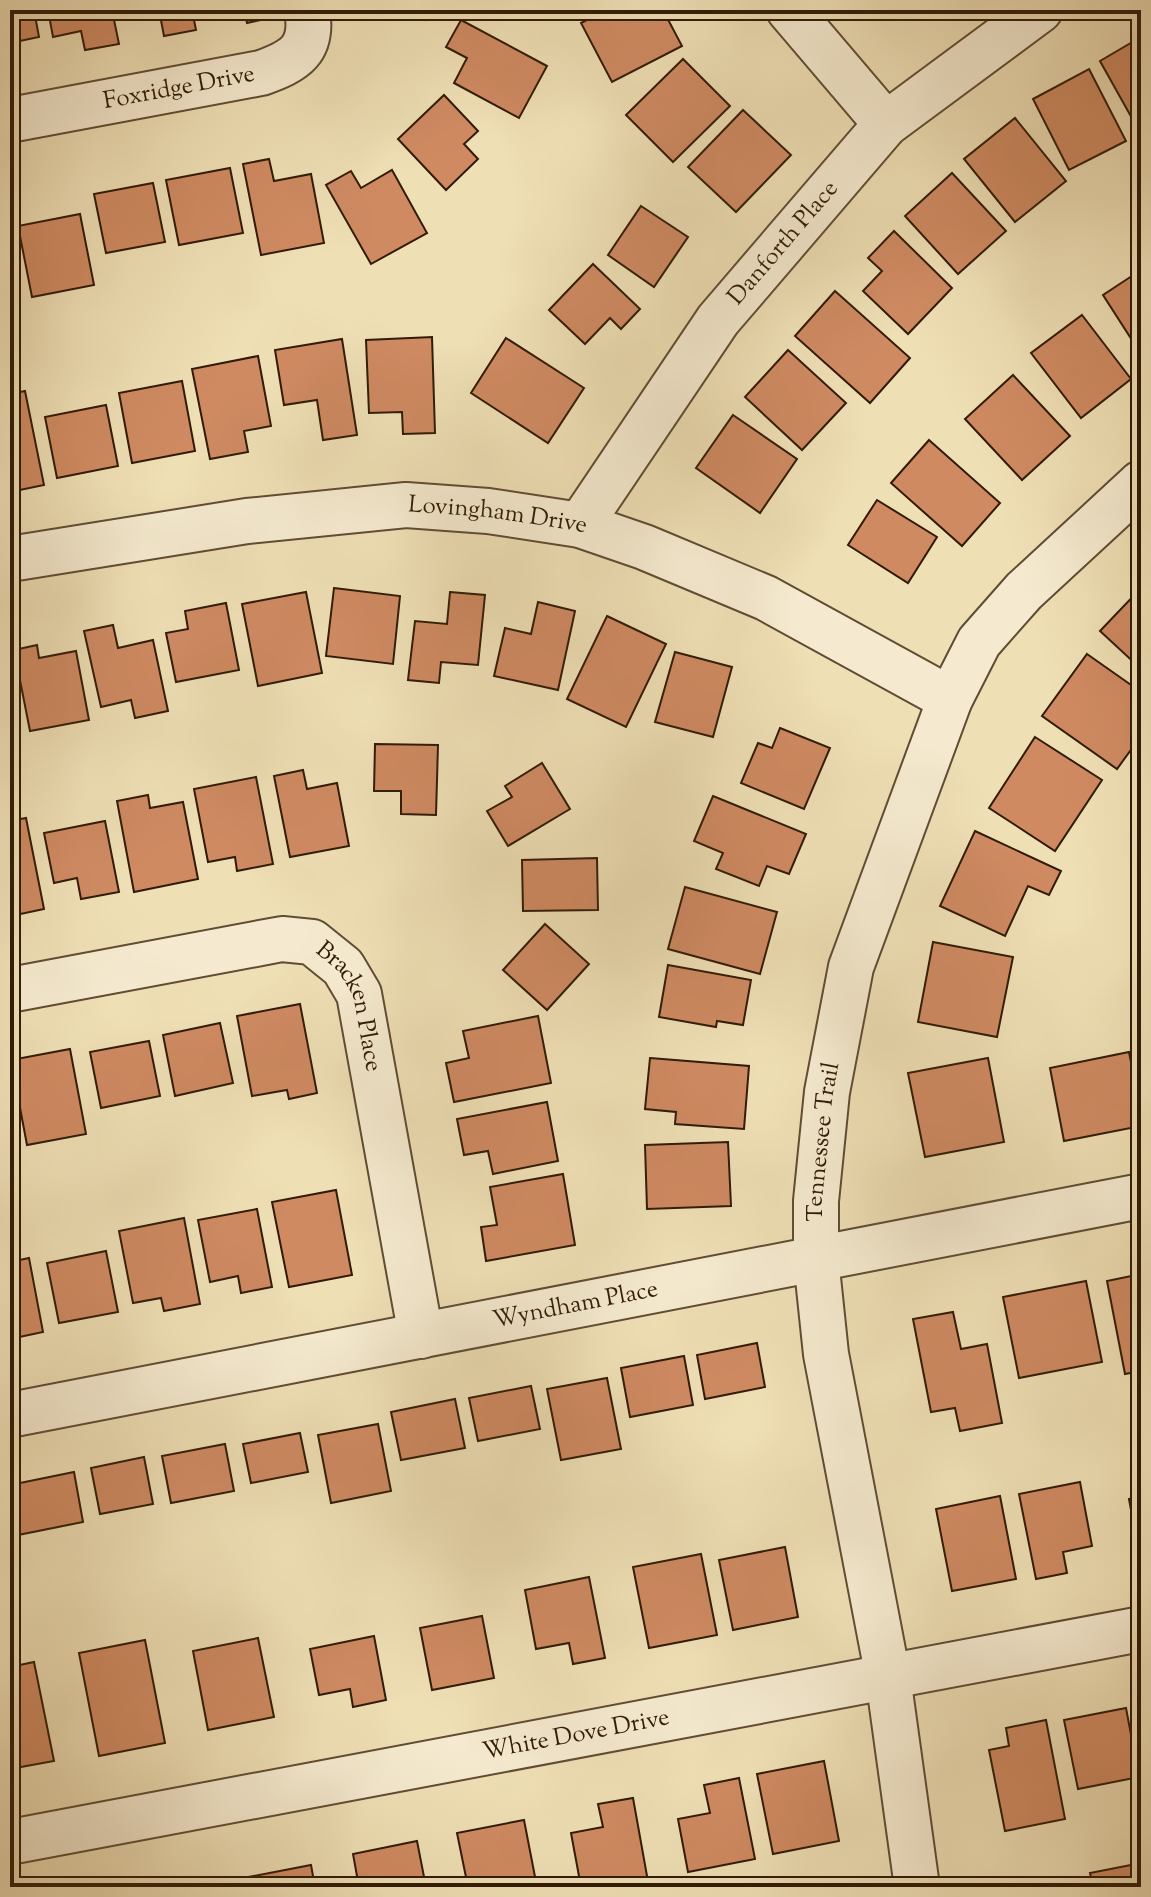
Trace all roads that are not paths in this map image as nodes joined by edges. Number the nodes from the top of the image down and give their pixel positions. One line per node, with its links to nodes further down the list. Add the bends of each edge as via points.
1 (307, 10): 4 (street, Foxridge Drive, via 310,28 302,50 290,62 261,73)
2 (789, 10): 5 (street)
3 (1040, 10): 5 (street, Danforth Place)
4 (10, 120)
5 (886, 124): 7 (street, Danforth Place, via 718,320)
6 (1141, 483): 9 (street, Tennessee Trail, via 1024,591 979,642)
7 (580, 525): 8 (street, Lovingham Drive, via 406,505 247,521); 9 (street, Lovingham Drive, via 766,598)
8 (10, 559)
9 (950, 699): 12 (street, Tennessee Trail, via 851,967 827,1092)
10 (10, 990): 13 (street, Bracken Place, via 282,939 312,942 343,967 359,994)
11 (1141, 1196): 12 (street, Wyndham Place)
12 (816, 1259): 13 (street, Wyndham Place); 16 (street, Tennessee Trail, via 826,1354)
13 (421, 1336): 14 (street, Wyndham Place)
14 (10, 1415)
15 (1141, 1629): 16 (street, White Dove Drive)
16 (888, 1677): 17 (street, White Dove Drive); 18 (street, Tennessee Trail)
17 (10, 1842)
18 (917, 1887)

